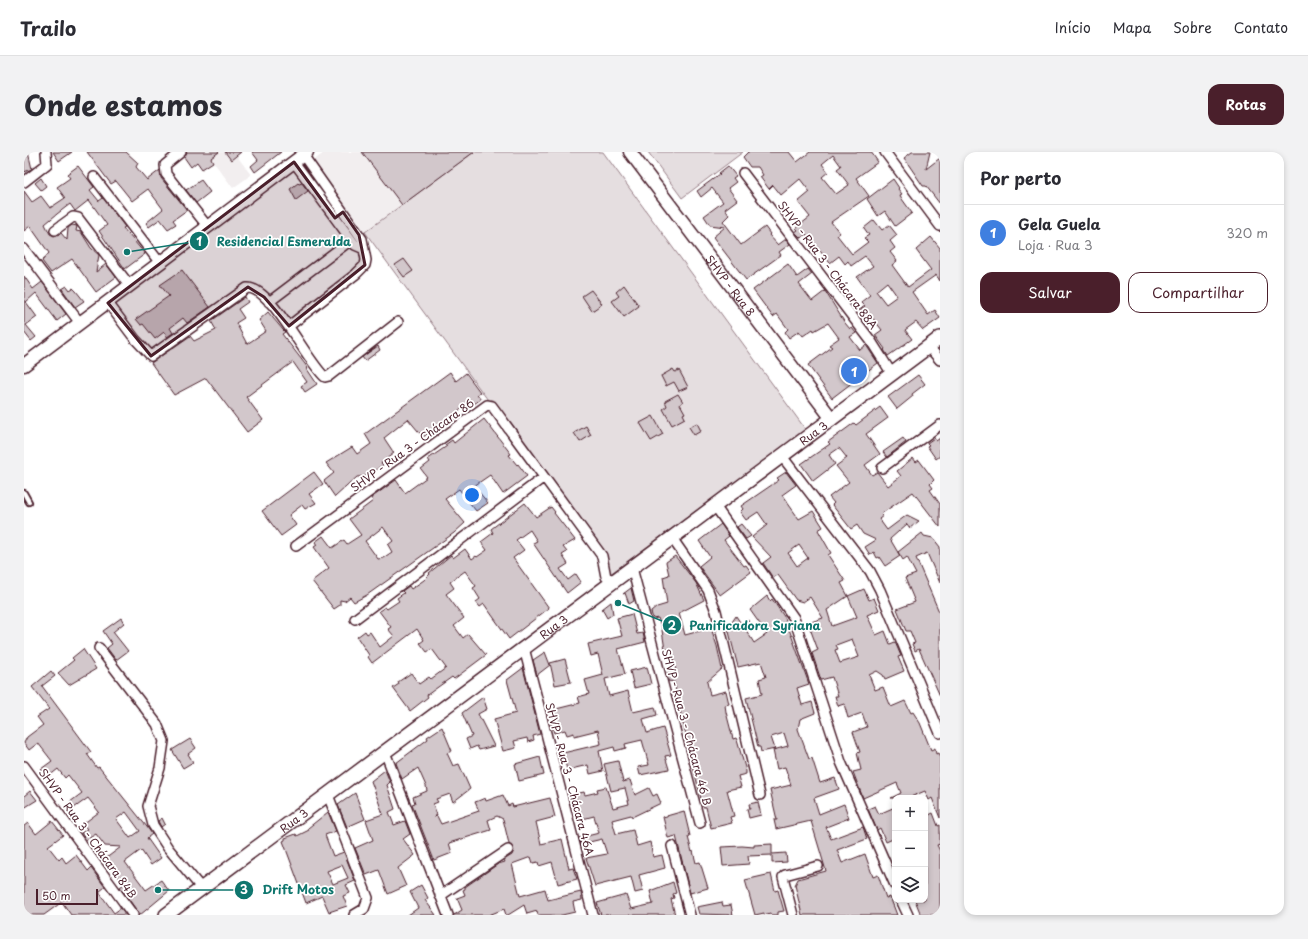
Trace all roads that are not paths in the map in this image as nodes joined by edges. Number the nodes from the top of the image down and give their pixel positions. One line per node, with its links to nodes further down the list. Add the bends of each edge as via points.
1 (181, 152): 12 (street, via 165,165 166,174)
2 (630, 152): 29 (street, SHVP - Rua 8)
3 (885, 152): 11 (street)
4 (301, 156): 9 (street); 10 (street); 12 (street)
5 (47, 157): 8 (street, via 42,169)
6 (743, 173): 28 (street, SHVP - Rua 3 - Chácara 88A, via 871,341)
7 (94, 177): 17 (street)
8 (24, 182)
9 (343, 212): 10 (street); 15 (street, via 359,235)
10 (335, 218): 14 (street)
11 (940, 226)
12 (208, 227): 17 (street)
13 (55, 230): 18 (street, via 73,217 78,218)
14 (351, 240): 15 (street); 20 (street)
15 (362, 248): 23 (street, via 366,260 362,269)
16 (24, 249): 22 (street)
17 (160, 263): 18 (street)
18 (130, 286): 19 (street)
19 (108, 302): 20 (street, via 151,356 247,288 258,291); 22 (street)
20 (269, 302): 23 (street)
21 (398, 322): 23 (street, via 325,377)
22 (80, 323): 27 (street)
23 (288, 326)
24 (940, 338): 25 (main road, Rua 3)
25 (929, 347): 26 (street); 28 (main road, Rua 3)
26 (940, 360)
27 (24, 365)
28 (892, 374): 29 (main road, Rua 3)
29 (832, 419): 31 (main road, Rua 3)
30 (940, 425): 32 (street)
31 (781, 455): 36 (main road, Rua 3); 44 (street, via 870,571)
32 (882, 468)
33 (544, 477): 38 (street, SHVP - Rua 3 - Chácara 86, via 492,406 487,405); 40 (street, SHVP - Rua 3 - Chácara 86, via 602,556 606,577); 41 (street)
34 (24, 493): 35 (lane)
35 (29, 502)
36 (715, 506): 37 (main road, Rua 3); 53 (street, via 794,618 841,762)
37 (672, 538): 39 (main road, Rua 3); 48 (street, via 708,590 716,611)
38 (296, 546)
39 (632, 568): 40 (main road, Rua 3); 49 (street, SHVP - Rua 3 - Chácara 46 B)
40 (616, 581): 43 (main road, Rua 3)
41 (356, 619)
42 (99, 648): 54 (street, via 157,724 164,741 160,768 148,806 153,825 168,848)
43 (524, 648): 45 (main road, Rua 3); 61 (street, SHVP - Rua 3 - Chácara 46A)
44 (940, 733)
45 (386, 752): 47 (main road, Rua 3); 55 (street)
46 (24, 766): 57 (street, SHVP - Rua 3 - Chácara 84B)
47 (328, 795): 54 (main road, Rua 3); 59 (street, via 368,898 364,909)
48 (760, 795)
49 (700, 823)
50 (672, 846): 62 (street)
51 (508, 850): 55 (street)
52 (818, 866): 63 (street, via 783,877)
53 (892, 878)
54 (202, 889): 58 (main road, Rua 3)
55 (440, 896): 60 (street)
56 (902, 903): 64 (street)
57 (134, 915)
58 (166, 915)
59 (354, 915)
60 (448, 915)
61 (593, 915)
62 (690, 915)
63 (792, 915)
64 (908, 915)

